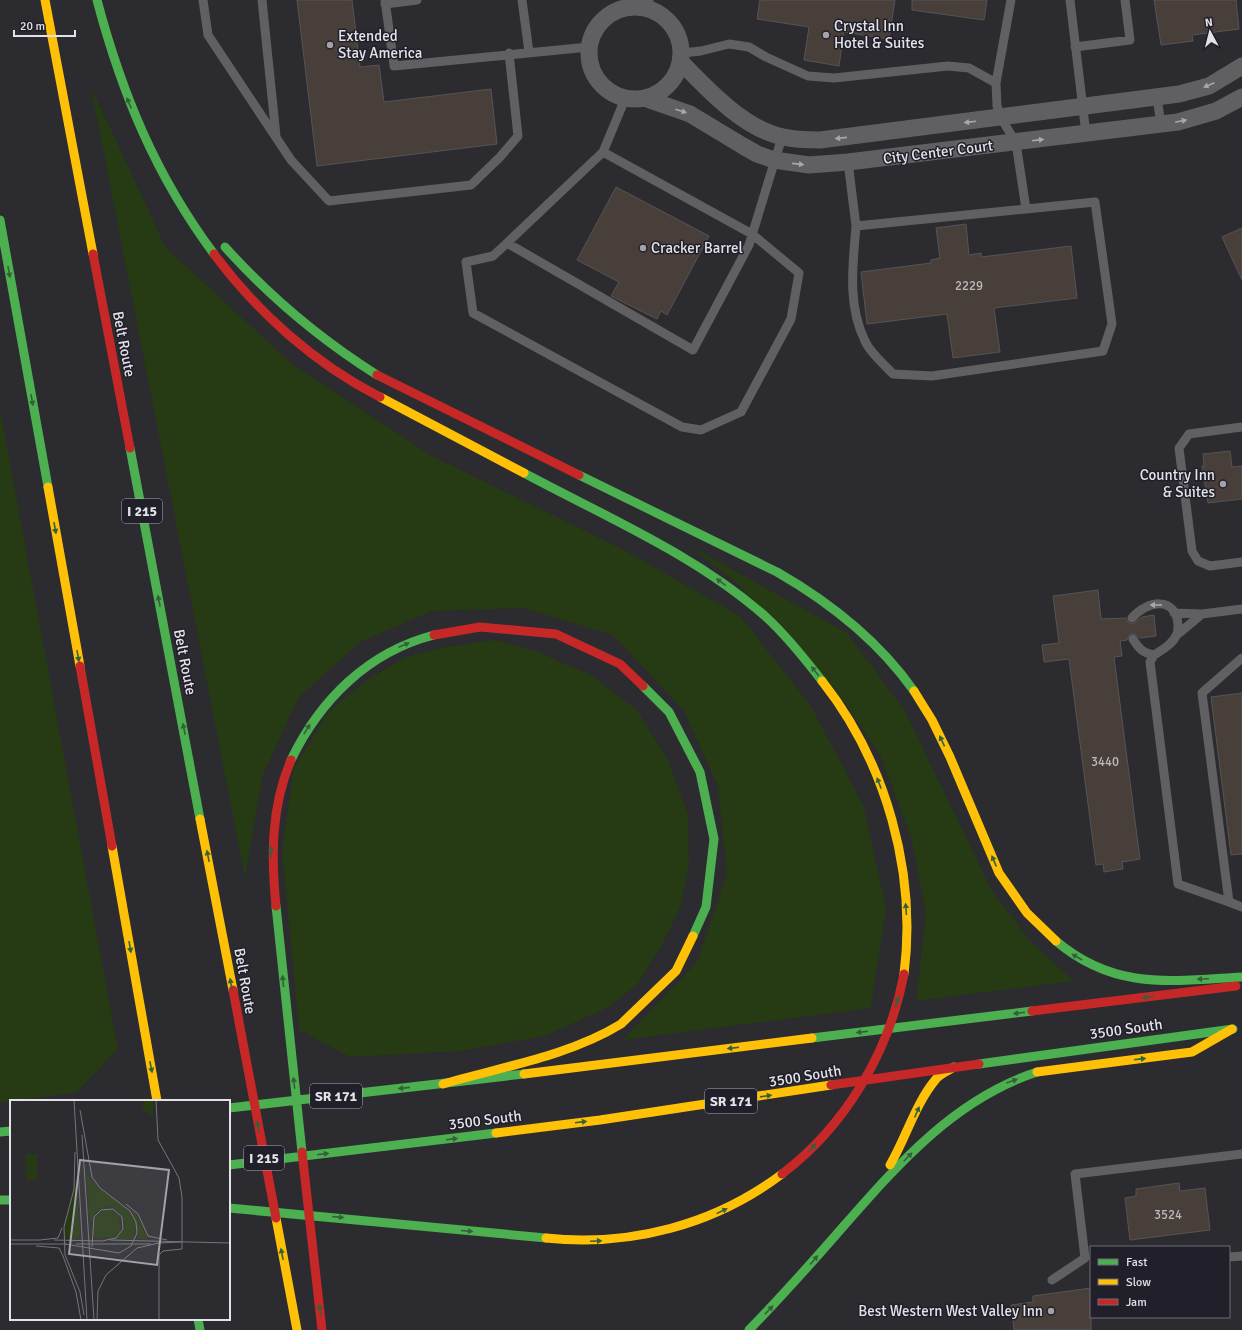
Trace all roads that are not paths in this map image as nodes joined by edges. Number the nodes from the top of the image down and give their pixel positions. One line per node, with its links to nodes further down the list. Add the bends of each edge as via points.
1 (44, 0): 75 (main road, Belt Route / I 215, one-way to 1)
2 (97, 0): 28 (main road, one-way to 2, via 113,63)
3 (203, 0): 29 (lane, via 208,35)
4 (262, 0): 29 (lane)
5 (417, 0): 10 (lane)
6 (522, 0): 14 (lane)
7 (1011, 0): 18 (lane)
8 (1070, 0): 13 (lane)
9 (1125, 0): 13 (lane, via 1130,40)
10 (385, 2): 15 (lane, via 394,66)
11 (648, 4): 12 (street, City Center Court, via 610,14 593,34); 16 (street, City Center Court, via 671,23 678,35)
12 (590, 47): 14 (lane); 22 (street, City Center Court, via 594,74 613,94)
13 (1075, 47): 23 (lane)
14 (529, 52): 15 (lane)
15 (509, 53): 29 (lane, via 518,136 471,185 328,201 291,160)
16 (681, 58): 18 (lane, via 729,44 749,47 808,76 834,78 948,66 969,68); 20 (street, City Center Court, via 676,76 667,87 655,95); 27 (street, City Center Court, via 711,93 748,121)
17 (1242, 66): 21 (street, City Center Court, one-way to 21, via 1195,91)
18 (996, 83): 24 (lane, via 997,106)
19 (1242, 97): 25 (street, City Center Court, one-way to 19, via 1216,111)
20 (644, 98): 22 (street, City Center Court); 32 (street, City Center Court, one-way to 32, via 690,114 748,149)
21 (1157, 98): 23 (street, City Center Court); 25 (lane)
22 (626, 99): 31 (lane)
23 (1083, 107): 24 (street, City Center Court); 26 (lane)
24 (1001, 118): 27 (street, City Center Court, one-way to 27, via 826,139 802,140); 30 (lane)
25 (1161, 124): 26 (street, City Center Court)
26 (1086, 134): 30 (street, City Center Court, one-way to 26)
27 (782, 137): 32 (lane)
28 (145, 138): 35 (main road); 68 (main road, one-way to 28, via 596,1241 658,1233 689,1225 738,1204 783,1175 831,1127 847,1108 873,1067 892,1023 907,948 906,904 900,856 886,800 872,765 832,694 777,628 712,575 682,557 375,395 320,360 264,313 237,284 187,216)
29 (277, 138)
30 (1016, 142): 33 (street, City Center Court); 34 (lane)
31 (603, 152): 38 (lane); 40 (lane)
32 (774, 160): 33 (street, City Center Court, one-way to 33, via 809,165); 38 (lane)
33 (848, 162): 37 (lane)
34 (1026, 209): 37 (lane); 37 (lane, via 1095,202 1112,324 1103,351 932,376 893,374 865,342 855,313 852,270)
35 (197, 213)
36 (0, 220): 59 (main road, one-way to 59)
37 (856, 226)
38 (752, 234): 40 (lane, via 749,245 693,350); 40 (lane, via 799,273 791,319 741,412 701,430 682,427 473,313 466,262 493,256)
39 (219, 240): 53 (main road, one-way to 39, via 1152,981 1132,978 1095,966 1063,948 1035,923 1009,891 943,743 918,697 885,655 846,617 824,600 776,572 390,381 353,360 291,314)
40 (507, 242)
41 (1242, 426): 42 (lane, via 1189,434 1179,448 1192,551 1198,561 1210,566)
42 (1242, 562)
43 (1242, 609): 45 (lane)
44 (1174, 613): 45 (lane); 46 (lane, one-way to 46, via 1169,607 1152,604 1144,606); 47 (lane)
45 (1202, 614): 47 (lane)
46 (1132, 618)
47 (1178, 634): 49 (lane)
48 (1132, 639): 49 (lane, via 1138,648)
49 (1154, 655): 51 (lane, via 1150,662 1178,884)
50 (1242, 658): 51 (lane, via 1202,693)
51 (1229, 902): 52 (lane)
52 (1242, 907)
53 (1242, 977)
54 (1242, 986): 58 (main road, 3500 South / SR 171, one-way to 58)
55 (1242, 1028): 56 (main road, 3500 South / SR 171)
56 (1232, 1029): 57 (main road, 3500 South / SR 171); 67 (main road, one-way to 56, via 939,1126 983,1095 1008,1082 1037,1072 1192,1052)
57 (954, 1067): 64 (main road, 3500 South / SR 171, one-way to 57, via 608,1119); 67 (main road, one-way to 57, via 902,1145 923,1097 937,1078)
58 (442, 1084): 60 (main road, 3500 South / SR 171, one-way to 60); 76 (main road, one-way to 58, via 272,865 278,793 288,764 308,726 339,689 377,659 442,632 481,626 512,626 558,635 619,663 652,691 681,729 694,752 708,796 713,833 712,872 702,917 690,946 668,980 648,1002 620,1025 564,1051)
59 (157, 1100)
60 (230, 1108)
61 (10, 1131): 62 (main road)
62 (0, 1132)
63 (1242, 1154): 71 (lane, via 1075,1174)
64 (230, 1165)
65 (10, 1191): 66 (main road)
66 (0, 1192)
67 (871, 1195): 77 (main road, one-way to 67, via 789,1289)
68 (230, 1208)
69 (1242, 1256): 70 (lane)
70 (1230, 1257)
71 (1088, 1258): 72 (lane)
72 (1052, 1280)
73 (198, 1320): 74 (main road)
74 (200, 1330)
75 (297, 1330)
76 (322, 1330)
77 (749, 1330)

